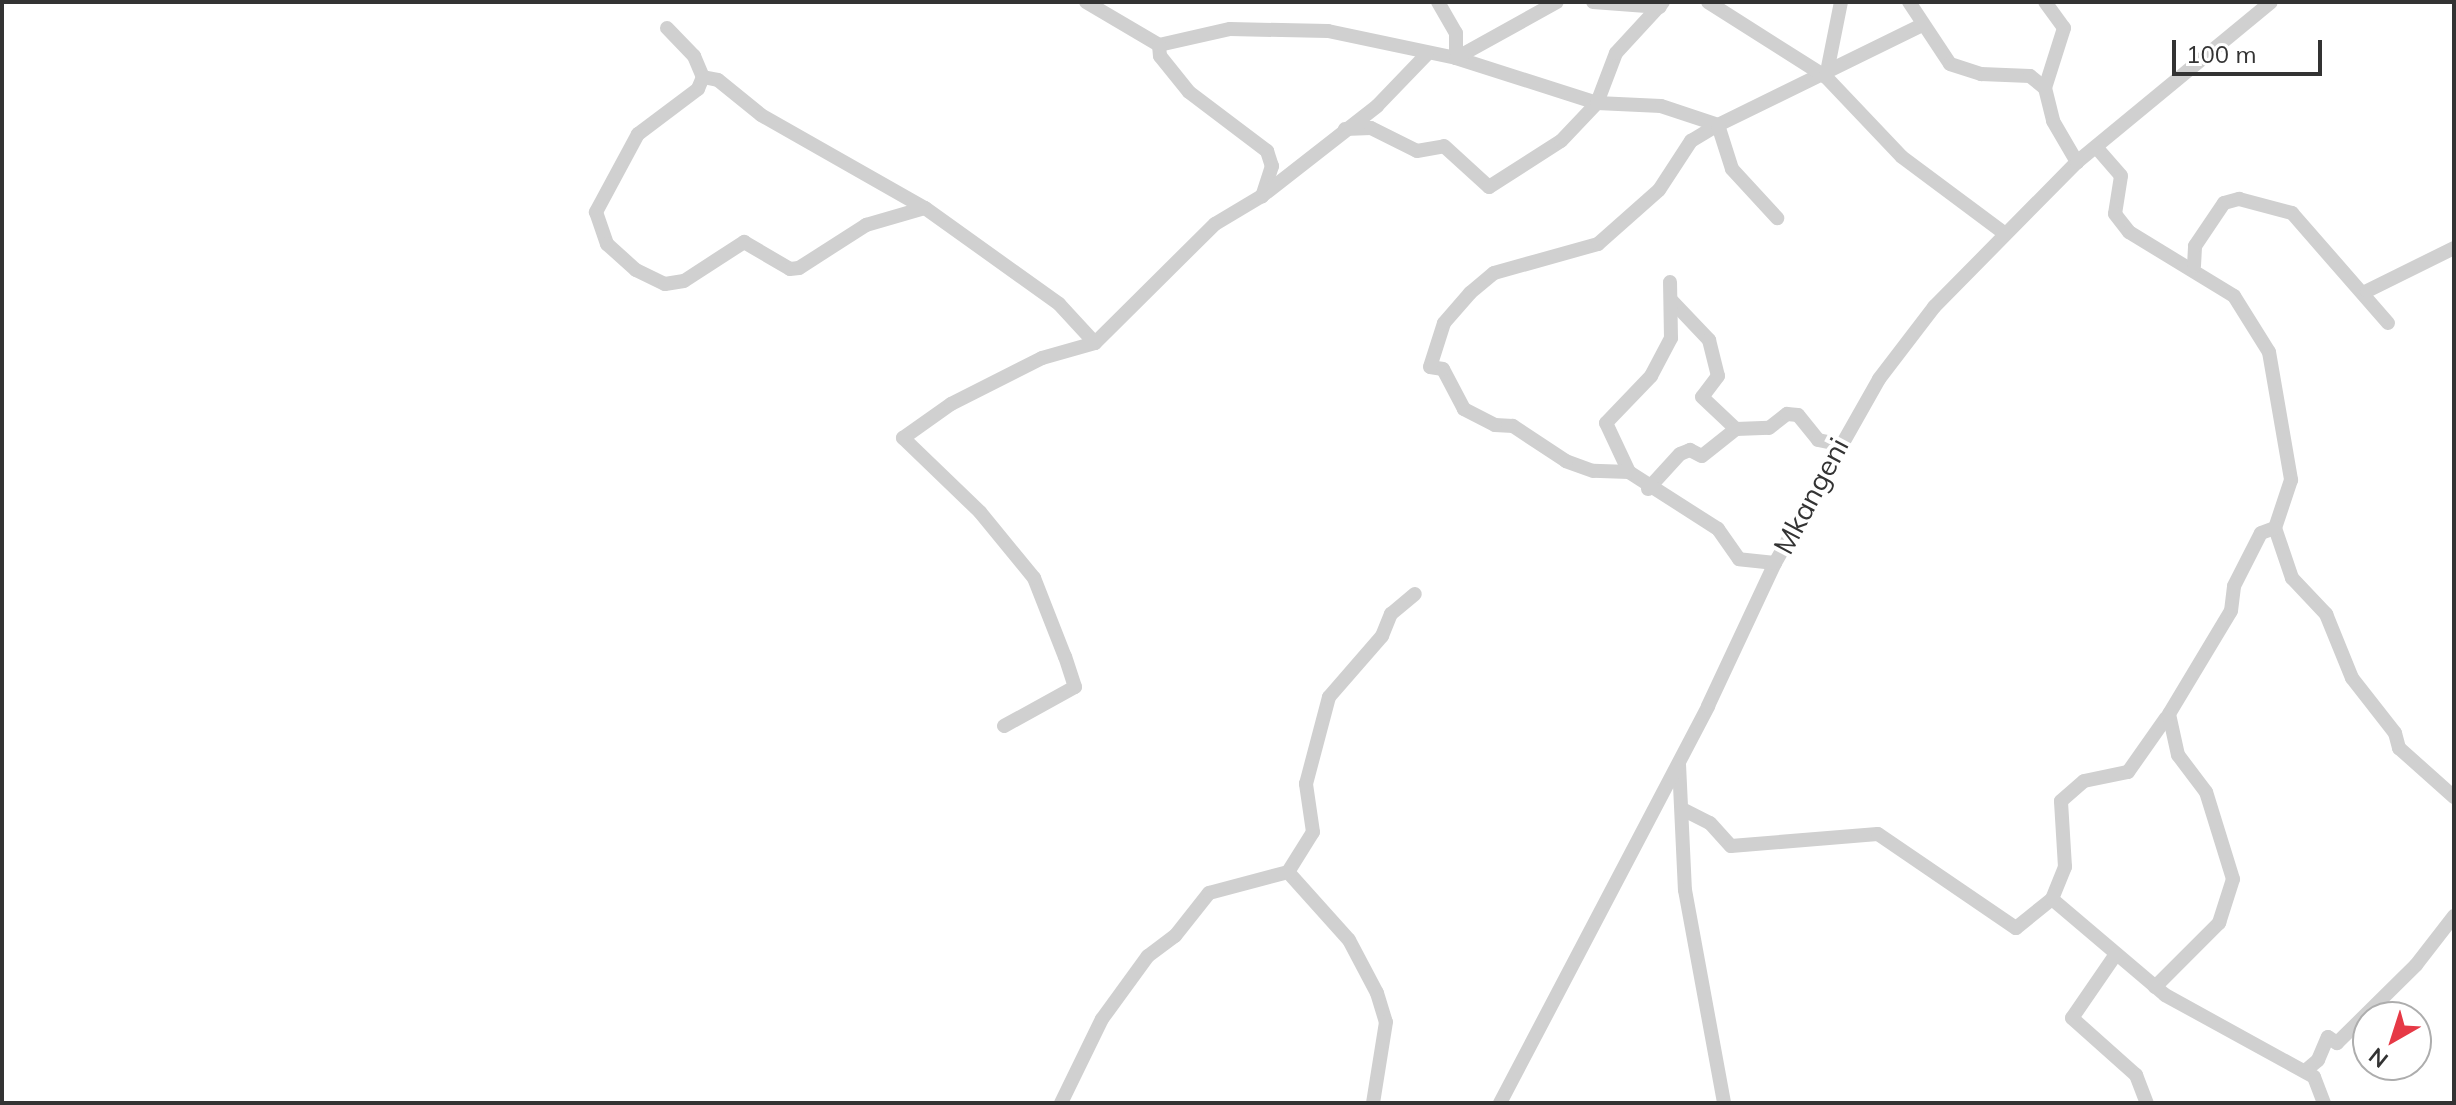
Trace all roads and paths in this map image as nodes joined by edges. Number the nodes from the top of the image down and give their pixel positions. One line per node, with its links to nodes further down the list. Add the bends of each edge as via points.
1 (1086, 2): 13 (street)
2 (1438, 2): 15 (street, via 1456,33)
3 (1557, 2): 15 (street)
4 (1593, 2): 10 (street)
5 (1708, 2): 17 (street)
6 (1841, 2): 17 (street)
7 (1909, 2): 11 (street)
8 (2045, 2): 18 (street, via 2064,28)
9 (2271, 2): 22 (street, Mkangeni)
10 (1662, 4): 19 (street, via 1616,53)
11 (1922, 25): 17 (street); 18 (street, via 1950,64 1981,74 2030,76)
12 (667, 28): 16 (street, via 694,56)
13 (1159, 45): 14 (street, via 1265,26 1328,31); 24 (street, via 1166,65 1189,92 1267,151 1272,166)
14 (1427, 54): 15 (street); 21 (street)
15 (1456, 58): 19 (street)
16 (703, 77): 25 (street, via 718,80 761,115); 25 (street, via 698,89 638,134 599,202 607,244 636,270 665,284 684,281 744,242 790,269 799,268 866,225)
17 (1826, 77): 20 (street); 27 (street, via 1902,157)
18 (2045, 88): 23 (street, via 2053,121)
19 (1597, 103): 20 (street, via 1661,106); 21 (street, via 1561,141 1489,187 1444,146 1417,151 1371,128)
20 (1718, 125): 26 (street, via 1732,169); 37 (street, via 1691,141 1659,190 1598,244 1494,273 1470,293 1444,323 1430,367 1443,369 1464,409 1495,425 1513,426 1566,461 1593,471)
21 (1344, 129): 24 (street)
22 (2096, 147): 23 (street, Mkangeni); 29 (street, via 2121,176 2115,214 2129,232)
23 (2077, 162): 27 (street, Mkangeni)
24 (1262, 196): 34 (street, via 1215,224)
25 (925, 208): 34 (street, via 1059,304)
26 (1777, 218)
27 (2004, 233): 36 (street, Mkangeni, via 1915,331)
28 (2454, 248): 31 (street)
29 (2194, 266): 31 (street, via 2201,235 2224,203 2239,199 2292,213); 39 (street, via 2243,305 2269,352 2291,480)
30 (1670, 282): 32 (street)
31 (2367, 291): 33 (street)
32 (1672, 301): 35 (street, via 1709,340 1718,376 1702,397); 37 (street, via 1667,313 1671,338 1651,376 1606,423)
33 (2388, 323)
34 (1095, 343): 43 (street, via 1042,358 951,404 903,438 980,512 1034,578 1065,657 1075,687 1066,698 1015,715)
35 (1736, 429): 36 (street, via 1769,428 1787,414 1798,415 1818,440); 38 (street, via 1702,456 1690,450 1680,454)
36 (1839, 444): 40 (street, Mkangeni)
37 (1629, 472): 38 (street)
38 (1648, 489): 40 (street, via 1718,529 1739,559)
39 (2275, 528): 42 (street, via 2261,533 2234,586 2231,611); 45 (street, via 2292,578 2326,614 2352,678 2395,733 2399,748)
40 (1775, 563): 44 (street, Mkangeni)
41 (1415, 594): 47 (street, via 1391,614 1382,636 1329,697 1306,784 1313,832)
42 (2169, 714): 48 (street, via 2137,764 2084,781 2061,801 2065,867); 51 (street, via 2178,755 2206,792 2212,828 2234,866 2219,923)
43 (1004, 726)
44 (1678, 762): 46 (street); 55 (street, Mkangeni)
45 (2454, 797)
46 (1682, 809): 48 (street, via 1710,823 1731,846 1884,837 2016,928); 56 (street, via 1685,890)
47 (1288, 872): 53 (street, via 1209,893 1175,936 1148,956 1102,1019); 54 (street, via 1349,940 1377,993 1386,1022)
48 (2052, 899): 50 (street)
49 (2454, 916): 52 (street, via 2416,965 2337,1043 2328,1037 2318,1060)
50 (2114, 957): 51 (street); 57 (street, via 2072,1018 2136,1075)
51 (2155, 987): 52 (street, via 2211,1025)
52 (2305, 1071): 58 (street, via 2314,1077)
53 (1061, 1103)
54 (1373, 1103)
55 (1500, 1103)
56 (1724, 1103)
57 (2147, 1103)
58 (2324, 1103)

